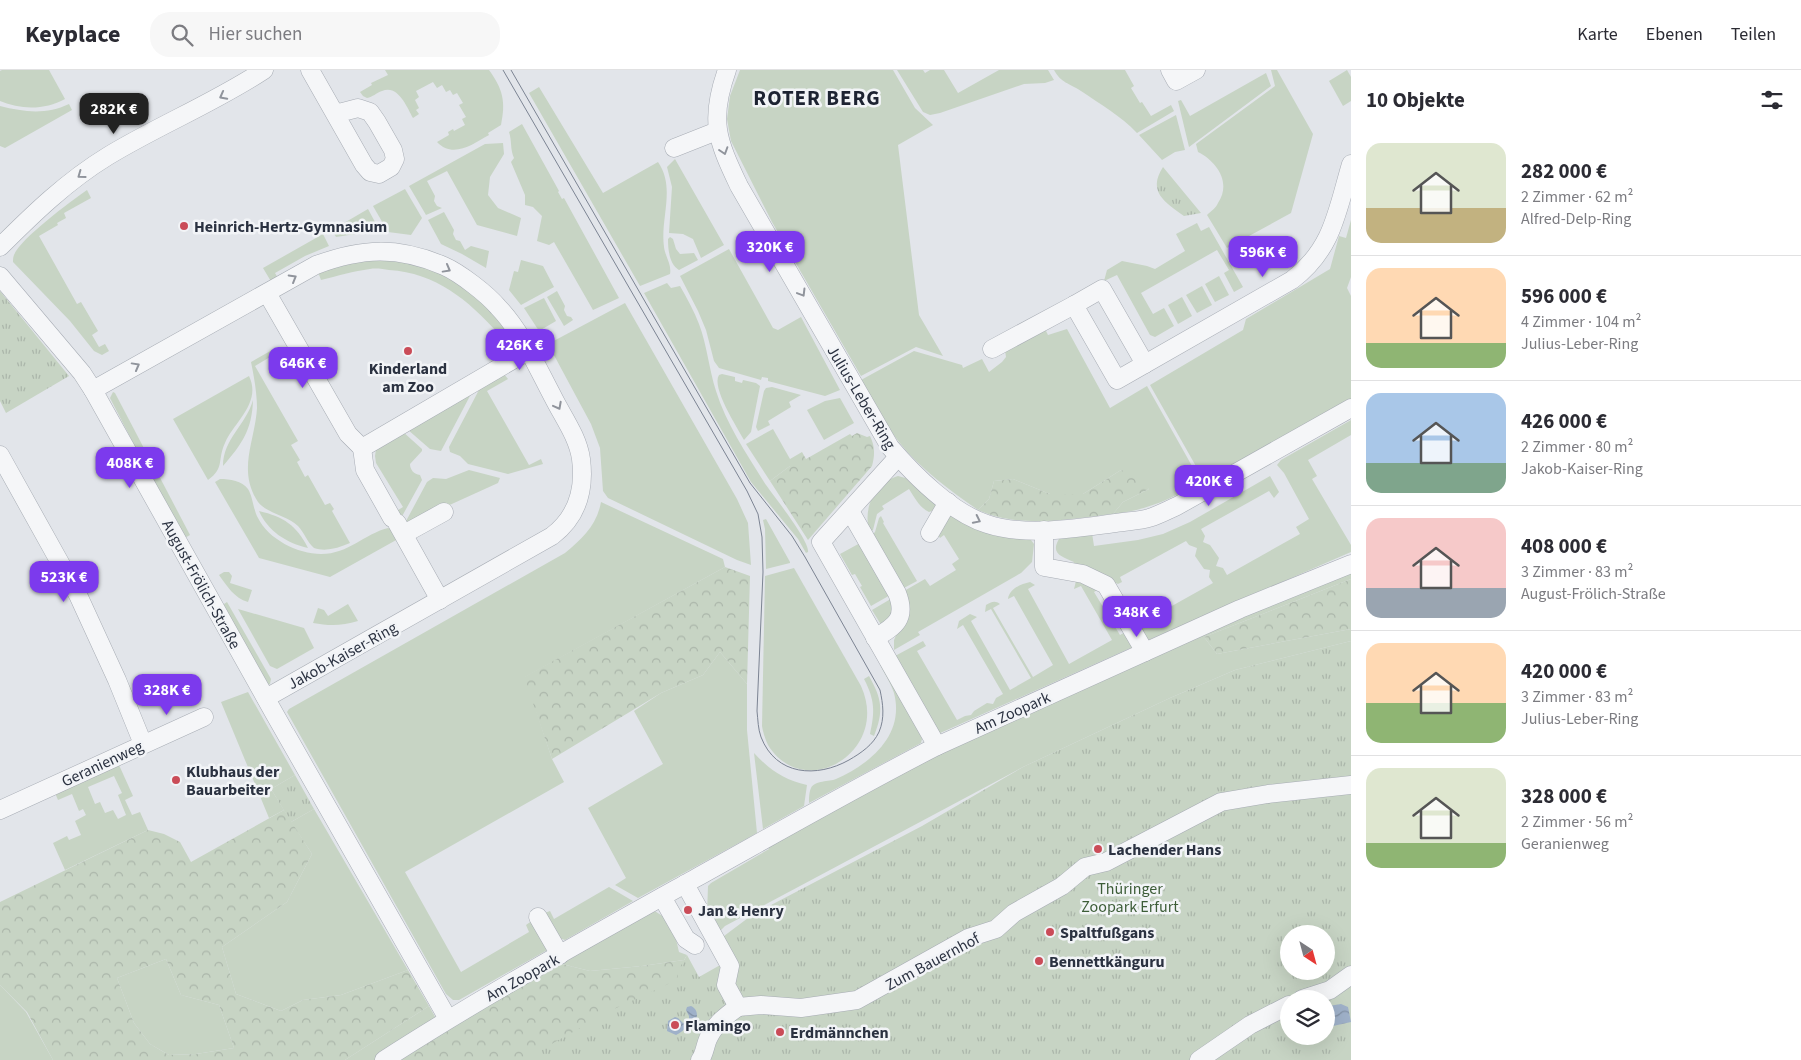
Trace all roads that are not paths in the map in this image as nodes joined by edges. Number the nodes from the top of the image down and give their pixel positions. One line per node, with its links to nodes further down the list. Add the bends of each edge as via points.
1 (264, 70): 10 (street, one-way to 10, via 236,89 108,156 54,195)
2 (310, 70): 6 (street)
3 (727, 70): 7 (street, Julius-Leber-Ring, via 717,110)
4 (1170, 70): 5 (street, via 1176,81)
5 (1196, 70)
6 (336, 114)
7 (717, 131): 8 (street); 21 (street, Julius-Leber-Ring, one-way to 21, via 739,186)
8 (674, 148)
9 (1351, 164): 16 (street, via 1330,234 1305,270)
10 (0, 247)
11 (0, 276): 17 (street, August-Frölich-Straße)
12 (267, 293): 15 (street, Jakob-Kaiser-Ring, one-way to 15, via 316,265 339,257 378,250 412,255 446,267 483,292 499,308); 17 (street, Jakob-Kaiser-Ring, one-way to 12); 19 (street, via 348,434)
13 (1074, 305): 14 (street); 16 (street, via 1102,289); 16 (street, via 1117,380)
14 (992, 349)
15 (528, 351): 19 (street); 29 (street, Jakob-Kaiser-Ring, one-way to 29, via 577,442 581,459 579,502 569,520 552,536)
16 (1145, 364)
17 (94, 390): 32 (street, August-Frölich-Straße)
18 (1351, 408): 26 (street, Julius-Leber-Ring, via 1178,506 1148,518)
19 (362, 448): 25 (street, via 365,470)
20 (0, 455): 34 (street, via 78,595)
21 (898, 457): 22 (street, Julius-Leber-Ring); 23 (street)
22 (948, 502): 26 (street, Julius-Leber-Ring, one-way to 26, via 986,524 1004,529); 27 (street)
23 (850, 511): 30 (street, via 821,542); 30 (street, via 901,602 900,618 895,625)
24 (444, 512): 25 (street)
25 (398, 525): 29 (street)
26 (1044, 530): 31 (street, via 1044,567 1083,574 1106,585)
27 (930, 533)
28 (1351, 564): 31 (street, Am Zoopark)
29 (440, 600): 32 (street, Jakob-Kaiser-Ring)
30 (875, 638): 35 (street)
31 (1145, 652): 35 (street, Am Zoopark)
32 (266, 698): 48 (street)
33 (204, 717): 34 (street, Geranienweg)
34 (143, 744): 37 (street, Geranienweg)
35 (937, 746): 39 (street, Am Zoopark, via 808,814)
36 (1351, 785): 46 (street, Zum Bauernhof, via 1221,802 1106,862 1085,867 1062,886 1014,913 996,929 968,938 857,1000 800,1008)
37 (0, 810)
38 (708, 880): 39 (street, Am Zoopark)
39 (687, 888): 40 (street, Am Zoopark); 42 (street)
40 (664, 900): 42 (street, via 686,943); 43 (street, Am Zoopark)
41 (538, 917): 43 (street)
42 (711, 928): 46 (street, via 730,966 726,985)
43 (560, 956): 48 (street, Am Zoopark)
44 (1351, 975): 45 (street)
45 (1330, 990)
46 (738, 1007): 50 (street, via 713,1030)
47 (1280, 1010): 51 (street, via 1250,1025)
48 (446, 1016): 49 (street, Am Zoopark)
49 (384, 1060)
50 (700, 1060)
51 (1199, 1060)

